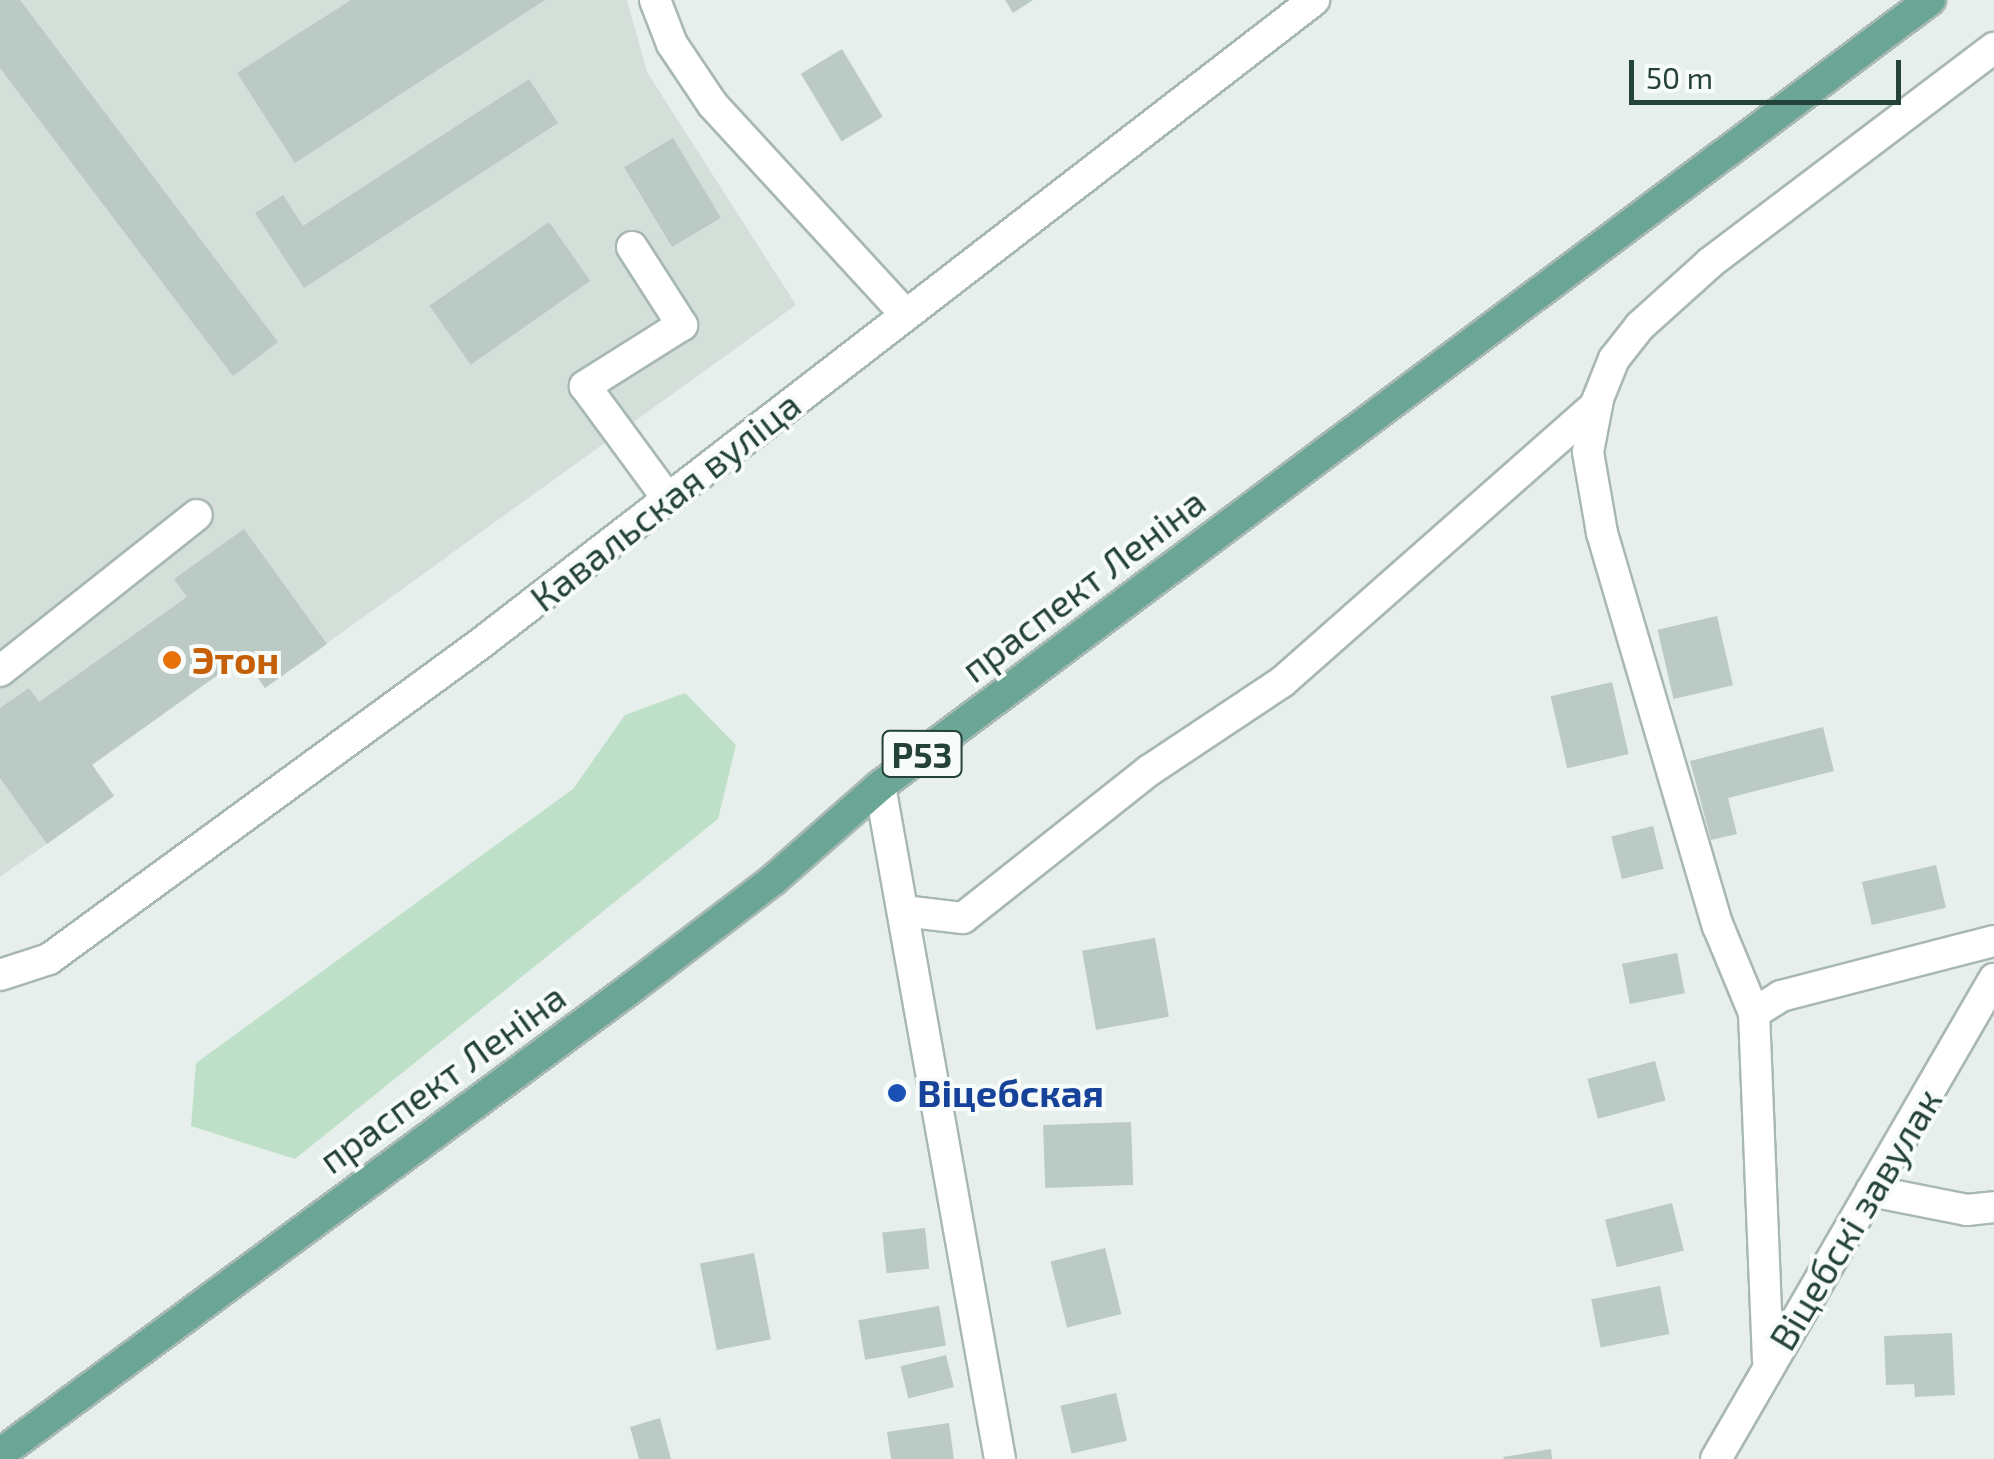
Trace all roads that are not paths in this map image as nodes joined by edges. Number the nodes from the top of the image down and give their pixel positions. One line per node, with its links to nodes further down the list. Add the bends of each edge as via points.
1 (655, 0): 6 (street, via 672,44 712,105)
2 (1314, 0): 6 (street, Кавальская вуліца)
3 (1930, 0): 11 (main road, праспект Леніна / Р53)
4 (1994, 48): 7 (street, via 1712,262 1640,326 1614,359)
5 (632, 247): 8 (street, via 682,326 585,386)
6 (906, 316): 8 (street, Кавальская вуліца)
7 (1598, 400): 12 (street, via 1282,682 1150,770 963,918); 16 (street, via 1588,452 1602,533 1718,926)
8 (668, 499): 14 (street, Кавальская вуліца, via 48,959)
9 (196, 515): 10 (street)
10 (0, 670)
11 (880, 786): 12 (street); 20 (main road, праспект Леніна / Р53, via 773,880 634,986)
12 (903, 911): 21 (street)
13 (1994, 941): 16 (street, via 1781,996)
14 (0, 975)
15 (1994, 978): 17 (street, Віцебскі завулак)
16 (1754, 1013): 19 (street)
17 (1871, 1191): 18 (street, via 1967,1210); 19 (street, Віцебскі завулак)
18 (1994, 1207)
19 (1768, 1361): 22 (street, Віцебскі завулак)
20 (0, 1454)
21 (1000, 1459)
22 (1716, 1459)

